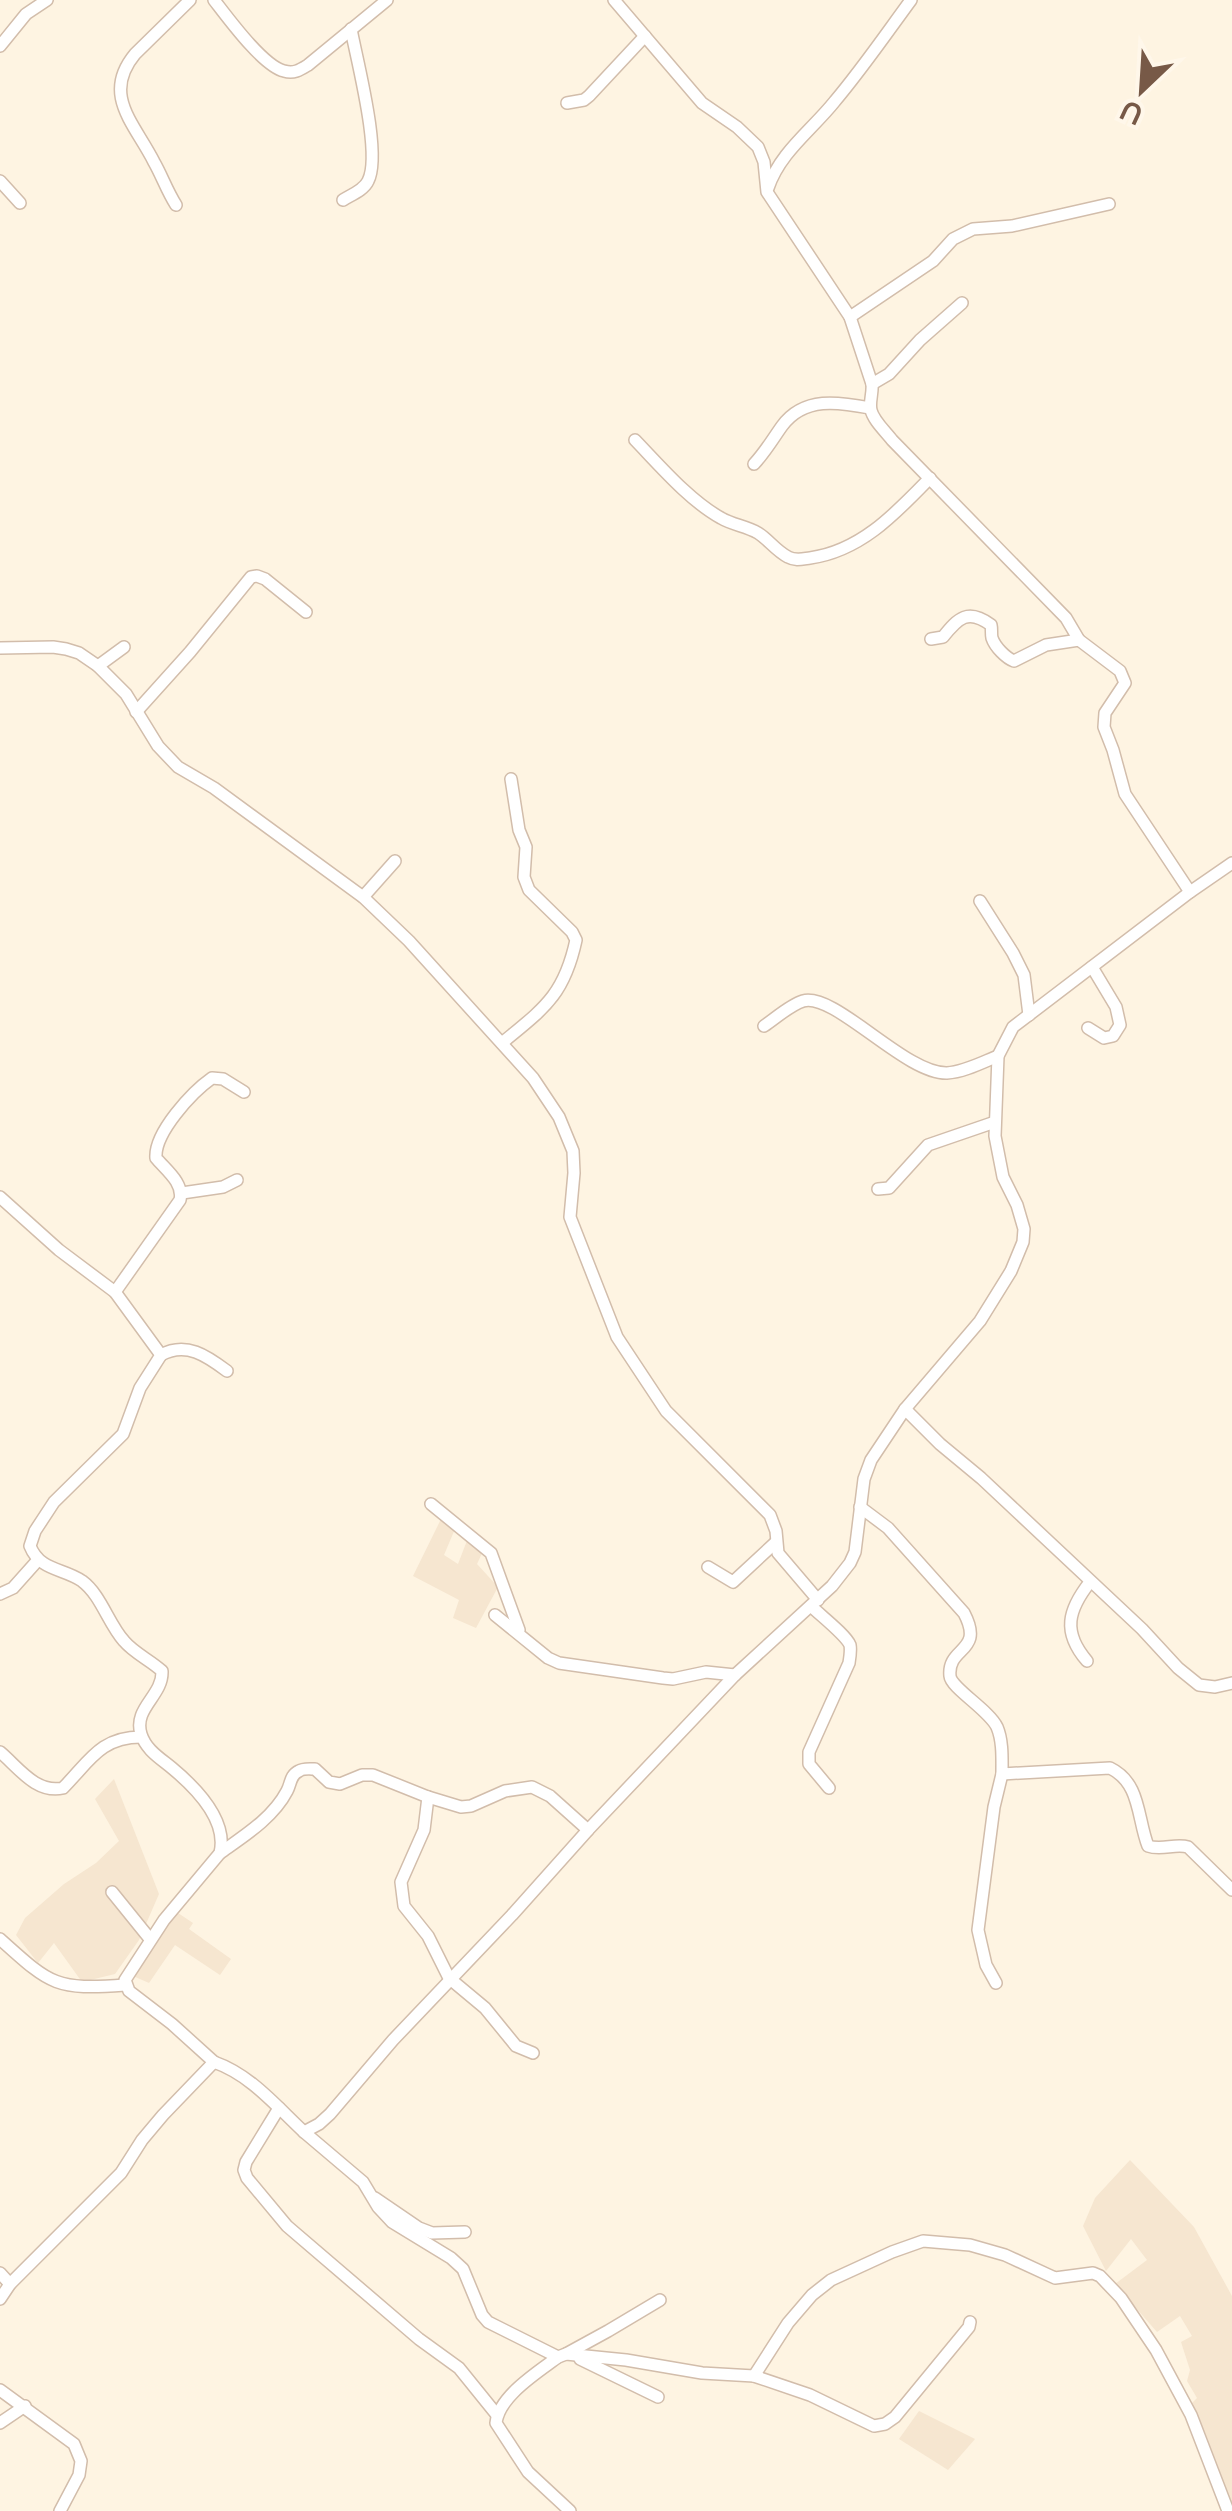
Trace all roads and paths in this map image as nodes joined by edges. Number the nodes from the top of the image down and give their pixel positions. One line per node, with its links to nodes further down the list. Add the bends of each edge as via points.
1 (47, 0): 9 (street)
2 (190, 0): 16 (street, via 128,62 120,82 123,108)
3 (214, 0): 7 (street, via 267,61 287,72 308,65)
4 (387, 0): 7 (street)
5 (614, 0): 8 (street)
6 (910, 0): 12 (street, via 785,156)
7 (352, 28): 13 (street, via 372,168 364,187)
8 (645, 36): 10 (street, via 589,96); 12 (street, via 702,103 758,147)
9 (0, 46)
10 (568, 103)
11 (0, 181): 14 (street)
12 (767, 192): 18 (street)
13 (343, 200)
14 (20, 203)
15 (1108, 204): 18 (street, via 974,229)
16 (176, 205)
17 (962, 303): 19 (street)
18 (850, 317): 19 (street)
19 (872, 384): 20 (street)
20 (870, 408): 22 (street, via 823,402 797,413); 23 (street)
21 (635, 440): 23 (street, via 721,518 796,560 858,542)
22 (754, 464)
23 (930, 478): 26 (street, via 1066,618)
24 (306, 612): 30 (street, via 265,579 252,578)
25 (931, 639): 26 (street, via 943,637 960,618 973,617 991,625 996,643 1014,661)
26 (1079, 640): 34 (street, via 1125,679 1104,727 1125,794)
27 (124, 647): 29 (street)
28 (0, 648): 29 (street, via 66,649)
29 (98, 666): 30 (street)
30 (136, 712): 35 (street, via 184,772)
31 (511, 779): 41 (street, via 526,847 525,882 576,940 550,1002)
32 (394, 861): 35 (street)
33 (1232, 863): 34 (street)
34 (1190, 892): 37 (street)
35 (363, 896): 41 (street)
36 (980, 901): 38 (street, via 1024,975)
37 (1092, 967): 38 (street); 40 (street, via 1120,1025 1104,1038)
38 (1029, 1015): 42 (street, via 1012,1028)
39 (764, 1026): 42 (street, via 810,1000 941,1072)
40 (1088, 1028)
41 (502, 1043): 55 (street, via 540,1088 569,1140 570,1216 616,1336 666,1411 770,1515)
42 (998, 1056): 44 (street)
43 (244, 1092): 47 (street, via 212,1078 165,1131 156,1158)
44 (995, 1122): 46 (street, via 928,1145 889,1188); 52 (street, via 1023,1242 980,1321)
45 (237, 1180): 47 (street)
46 (878, 1189)
47 (182, 1193): 49 (street)
48 (0, 1197): 49 (street)
49 (114, 1292): 50 (street)
50 (162, 1355): 51 (street, via 188,1350); 56 (street, via 140,1388 123,1434 34,1531 30,1546)
51 (228, 1372)
52 (906, 1408): 54 (street, via 870,1460); 58 (street)
53 (431, 1504): 62 (street, via 490,1553)
54 (860, 1507): 60 (street, via 855,1552); 68 (street, via 908,1548 964,1613 971,1636 950,1675 996,1726)
55 (776, 1544): 57 (street, via 733,1582); 60 (street)
56 (38, 1560): 59 (street); 66 (street, via 78,1578 124,1641 162,1671 162,1684 138,1721)
57 (708, 1567)
58 (1090, 1582): 63 (street, via 1070,1620 1074,1643); 65 (street, via 1199,1684)
59 (0, 1594)
60 (814, 1603): 64 (street); 69 (street, via 851,1651 809,1752 809,1764)
61 (495, 1615): 62 (street)
62 (520, 1634): 64 (street, via 559,1663 673,1679)
63 (1087, 1661)
64 (735, 1674): 71 (street)
65 (1232, 1684)
66 (142, 1737): 67 (street, via 100,1748 56,1790 36,1783); 72 (street, via 215,1817)
67 (0, 1752)
68 (1002, 1774): 73 (street, via 1110,1768 1122,1774 1148,1846 1188,1847); 78 (street, via 978,1930)
69 (829, 1788)
70 (428, 1800): 71 (street, via 471,1806 532,1788); 72 (street, via 372,1775 340,1784 315,1769 297,1771 273,1811); 77 (street, via 401,1896)
71 (588, 1830): 77 (street)
72 (220, 1853): 76 (street)
73 (1232, 1890)
74 (112, 1892): 76 (street)
75 (0, 1939): 79 (street, via 64,1986)
76 (150, 1939): 79 (street)
77 (450, 1978): 80 (street, via 516,2046); 83 (street, via 330,2114)
78 (996, 1983)
79 (125, 1985): 81 (street)
80 (533, 2053)
81 (214, 2062): 82 (street, via 232,2068); 87 (street, via 162,2115 122,2173)
82 (279, 2108): 83 (street); 96 (street, via 246,2162 247,2178 304,2241 459,2368)
83 (304, 2132): 84 (street)
84 (372, 2196): 85 (street, via 419,2228); 91 (street, via 392,2222 463,2269 488,2322)
85 (465, 2232)
86 (0, 2272): 87 (street)
87 (10, 2284): 88 (street)
88 (0, 2300)
89 (660, 2300): 91 (street)
90 (970, 2322): 92 (street, via 886,2424 874,2426)
91 (565, 2355): 92 (street); 94 (street); 96 (street)
92 (754, 2376): 100 (street, via 788,2323 822,2288 924,2242 1005,2254 1055,2278 1093,2273 1121,2298 1156,2350)
93 (0, 2390): 95 (street)
94 (658, 2397)
95 (25, 2406): 97 (street); 98 (street, via 74,2444 81,2462)
96 (497, 2414): 99 (street, via 500,2431 528,2472)
97 (0, 2423)
98 (60, 2511)
99 (570, 2511)
100 (1228, 2511)

